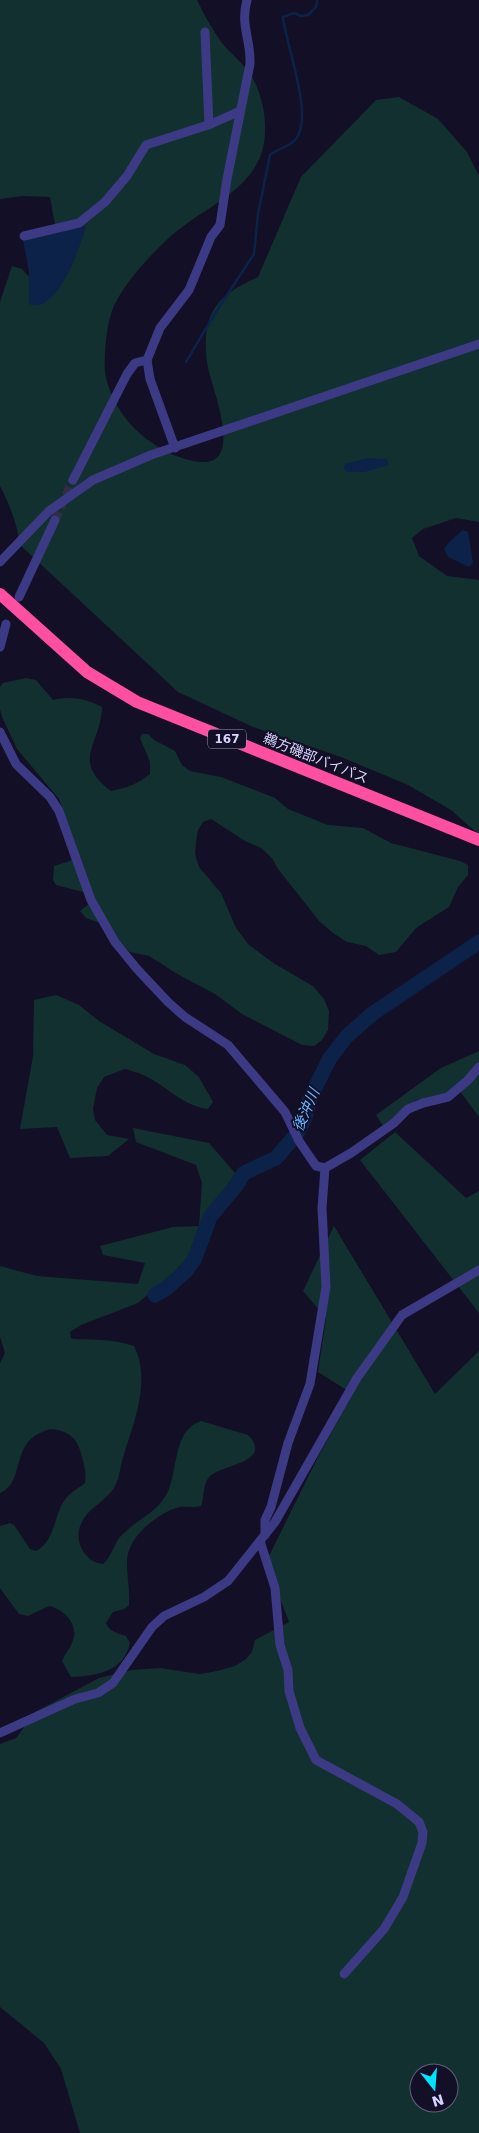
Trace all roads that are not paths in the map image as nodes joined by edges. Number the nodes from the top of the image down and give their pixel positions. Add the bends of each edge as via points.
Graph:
1 (247, 0) edge
2 (205, 32) dead end
3 (240, 111) junction
4 (208, 125) junction
5 (24, 236) dead end
6 (479, 344) edge
7 (146, 360) junction
8 (175, 448) junction
9 (73, 480) tunnel mouth
10 (55, 520) tunnel mouth
11 (0, 562) edge
12 (0, 594) edge
13 (19, 597) dead end
14 (6, 624) dead end
15 (0, 647) edge
16 (0, 732) edge
17 (479, 840) edge
18 (479, 1067) edge
19 (324, 1168) junction
20 (479, 1270) edge
21 (263, 1538) junction
22 (0, 1733) edge
23 (344, 1974) dead end

1 - 3 street via 244,24 250,64
2 - 4 street
3 - 4 street
3 - 7 street via 220,225 211,237 189,290 160,328
4 - 5 street via 146,145 127,176 105,202 80,223
6 - 8 street
7 - 8 street
7 - 9 street via 135,363 127,374
8 - 11 street via 119,468 74,492 49,512
10 - 13 street
12 - 17 highway, 鵜方磯部バイパス / 167 via 87,672 137,702
14 - 15 street
16 - 19 street via 16,764 50,797 59,811 91,900 116,942 168,1002 228,1046 285,1112 310,1160
18 - 19 street via 448,1097 408,1109 394,1123
19 - 21 street via 322,1208 326,1287 310,1384 264,1520
20 - 21 street via 402,1315 356,1378 307,1468
21 - 22 street via 228,1581 204,1597 164,1616 152,1627 113,1683 98,1693 75,1699
21 - 23 street via 275,1588 280,1645 288,1670 289,1691 300,1728 316,1760 397,1804 419,1822 423,1832 403,1897 384,1929

